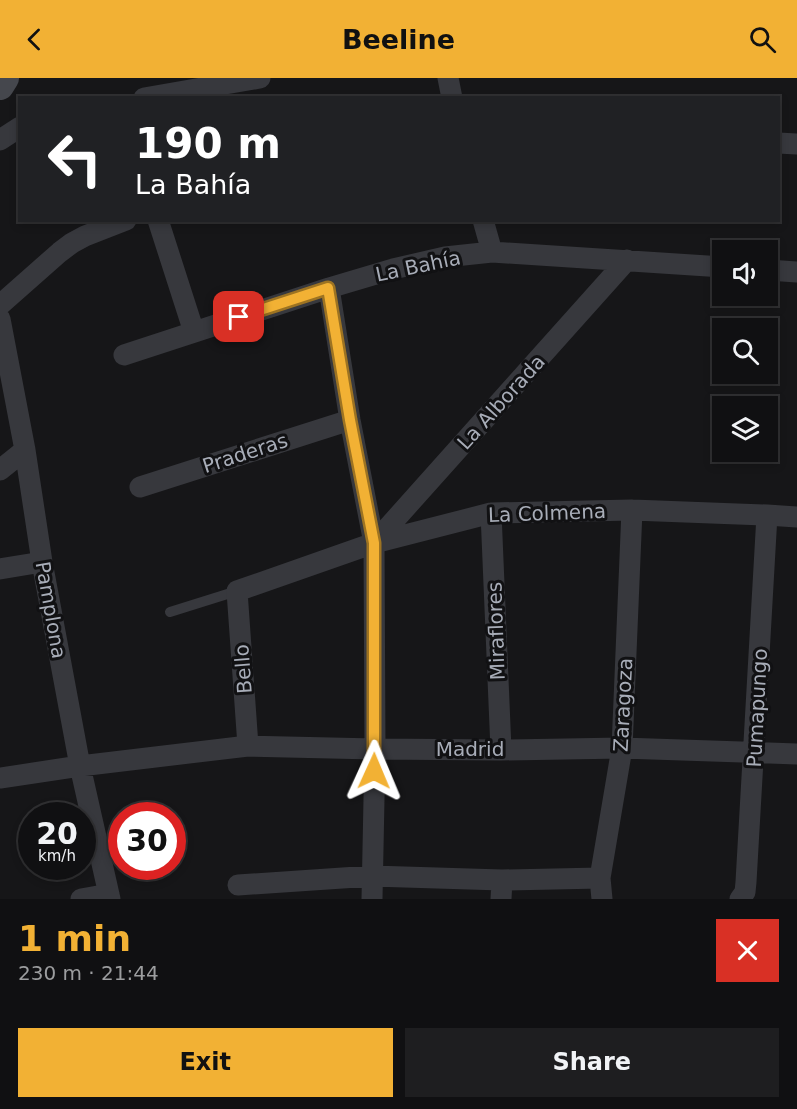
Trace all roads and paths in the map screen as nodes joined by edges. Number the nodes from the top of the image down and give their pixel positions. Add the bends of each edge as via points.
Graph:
1 (5, 78) edge
2 (260, 78) edge
3 (448, 78) edge
4 (185, 84) edge
5 (0, 86) edge
6 (150, 96) edge
7 (452, 96) edge
8 (18, 128) edge
9 (0, 140) edge
10 (780, 143) edge
11 (797, 144) edge
12 (121, 222) edge
13 (159, 222) edge
14 (484, 222) edge
15 (492, 252) junction
16 (627, 261) junction
17 (712, 266) edge
18 (778, 271) edge
19 (797, 272) edge
20 (328, 288) junction
21 (0, 305) edge
22 (0, 319) edge
23 (194, 332) junction
24 (124, 355) dead end
25 (350, 420) junction
26 (25, 450) junction
27 (0, 470) edge
28 (140, 487) dead end
29 (632, 510) junction
30 (491, 513) junction
31 (767, 514) junction
32 (797, 517) edge
33 (374, 543) junction
34 (42, 562) junction
35 (0, 569) edge
36 (237, 591) junction
37 (170, 612) dead end
38 (248, 746) junction
39 (622, 748) junction
40 (375, 749) junction
41 (501, 750) junction
42 (754, 753) junction
43 (797, 754) edge
44 (80, 766) junction
45 (0, 778) edge
46 (372, 876) junction
47 (238, 885) dead end
48 (601, 888) edge
49 (501, 890) edge
50 (110, 897) edge
51 (81, 899) edge
52 (372, 899) edge
53 (740, 899) edge

1 - 5 street
2 - 4 street
3 - 7 street
4 - 6 street
8 - 9 street
10 - 11 street
12 - 21 street via 72,243
13 - 23 street
14 - 15 street
15 - 16 street, La Bahía
15 - 20 street, La Bahía via 393,269
16 - 17 street, La Bahía
16 - 33 street, La Alborada
18 - 19 street
20 - 23 street, La Bahía
20 - 25 street
22 - 26 street, Pamplona
23 - 24 street, La Bahía
25 - 28 street, Praderas
25 - 33 street
26 - 27 street
26 - 34 street, Pamplona
29 - 30 street, La Colmena
29 - 31 street, La Colmena
29 - 39 street, Zaragoza
30 - 33 street, La Colmena
30 - 41 street, Miraflores
31 - 32 street, La Colmena
31 - 42 street, Pumapungo
33 - 36 street, La Colmena
33 - 40 street
34 - 35 street
34 - 44 street, Pamplona
36 - 37 lane
36 - 38 street, Bello
38 - 40 street, Madrid
38 - 44 street, Madrid
39 - 41 street, Madrid
39 - 42 street, Madrid
39 - 48 street, Zaragoza
40 - 41 street, Madrid
40 - 46 street
42 - 43 street, Madrid
42 - 53 street, Pumapungo via 746,882
44 - 45 street, Madrid
44 - 50 street, Pamplona
46 - 47 street
46 - 49 street
46 - 52 street
48 - 49 street
50 - 51 street

